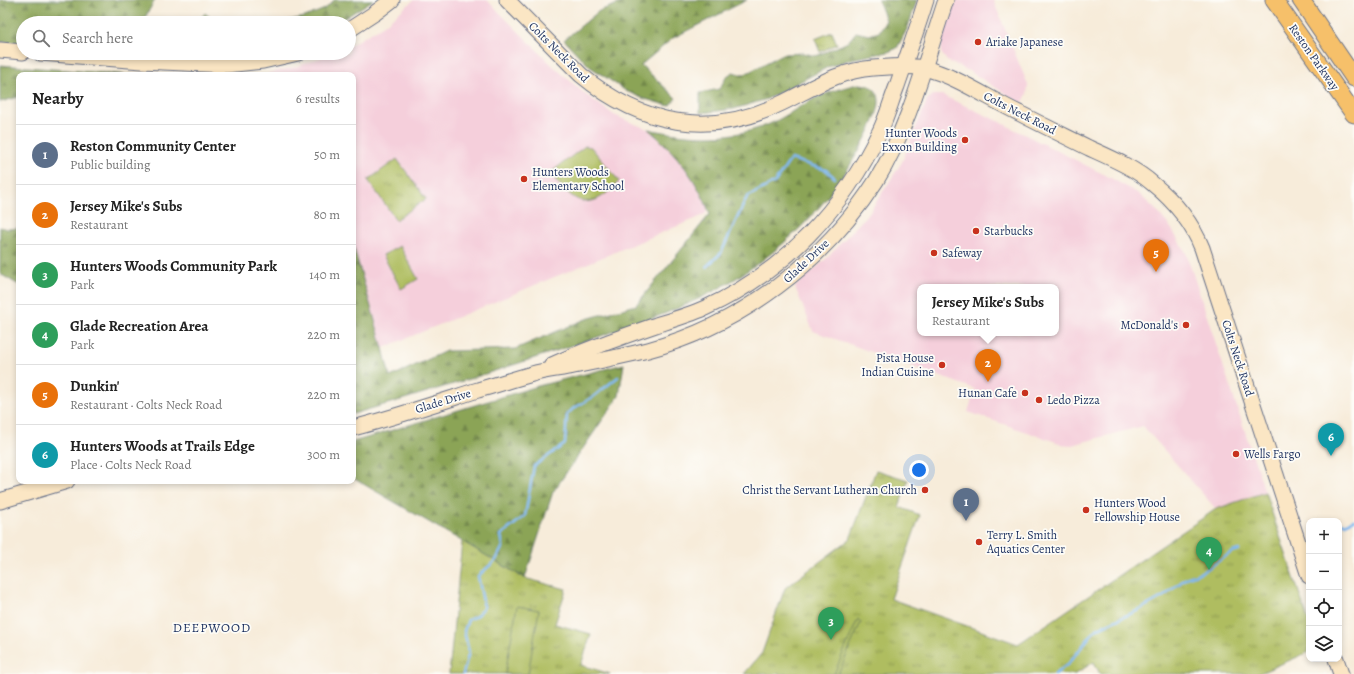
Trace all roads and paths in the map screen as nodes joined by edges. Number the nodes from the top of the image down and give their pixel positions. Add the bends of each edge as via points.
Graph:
1 (392, 0) edge
2 (507, 0) edge
3 (926, 0) edge
4 (946, 0) edge
5 (1274, 0) edge
6 (1301, 0) edge
7 (356, 26) edge
8 (0, 50) edge
9 (16, 51) edge
10 (129, 60) edge
11 (267, 60) edge
12 (904, 66) junction
13 (923, 68) junction
14 (1354, 78) edge
15 (1354, 114) edge
16 (533, 374) junction
17 (356, 427) edge
18 (56, 484) edge
19 (0, 501) edge
20 (1306, 567) edge
21 (1337, 662) edge
22 (1341, 674) edge

1 - 7 street
2 - 12 street, Colts Neck Road via 581,75 610,97 647,115 685,123 724,122 748,117 831,78 870,68
3 - 12 street, Glade Drive
4 - 13 street, Glade Drive
5 - 15 main road, Reston Parkway
6 - 14 main road, Reston Parkway
8 - 9 street
10 - 11 street via 226,65
12 - 13 street, Colts Neck Road
12 - 16 street, Glade Drive via 880,130 856,174 817,226 781,261 739,290 704,308 573,355
13 - 16 street, Glade Drive via 909,112 875,181 859,206 829,241 794,274 743,309 708,328 682,338 622,356
13 - 20 street, Colts Neck Road via 976,90 1129,168 1152,183 1177,208 1198,239 1206,258
16 - 17 street, Glade Drive
18 - 19 street
21 - 22 street

